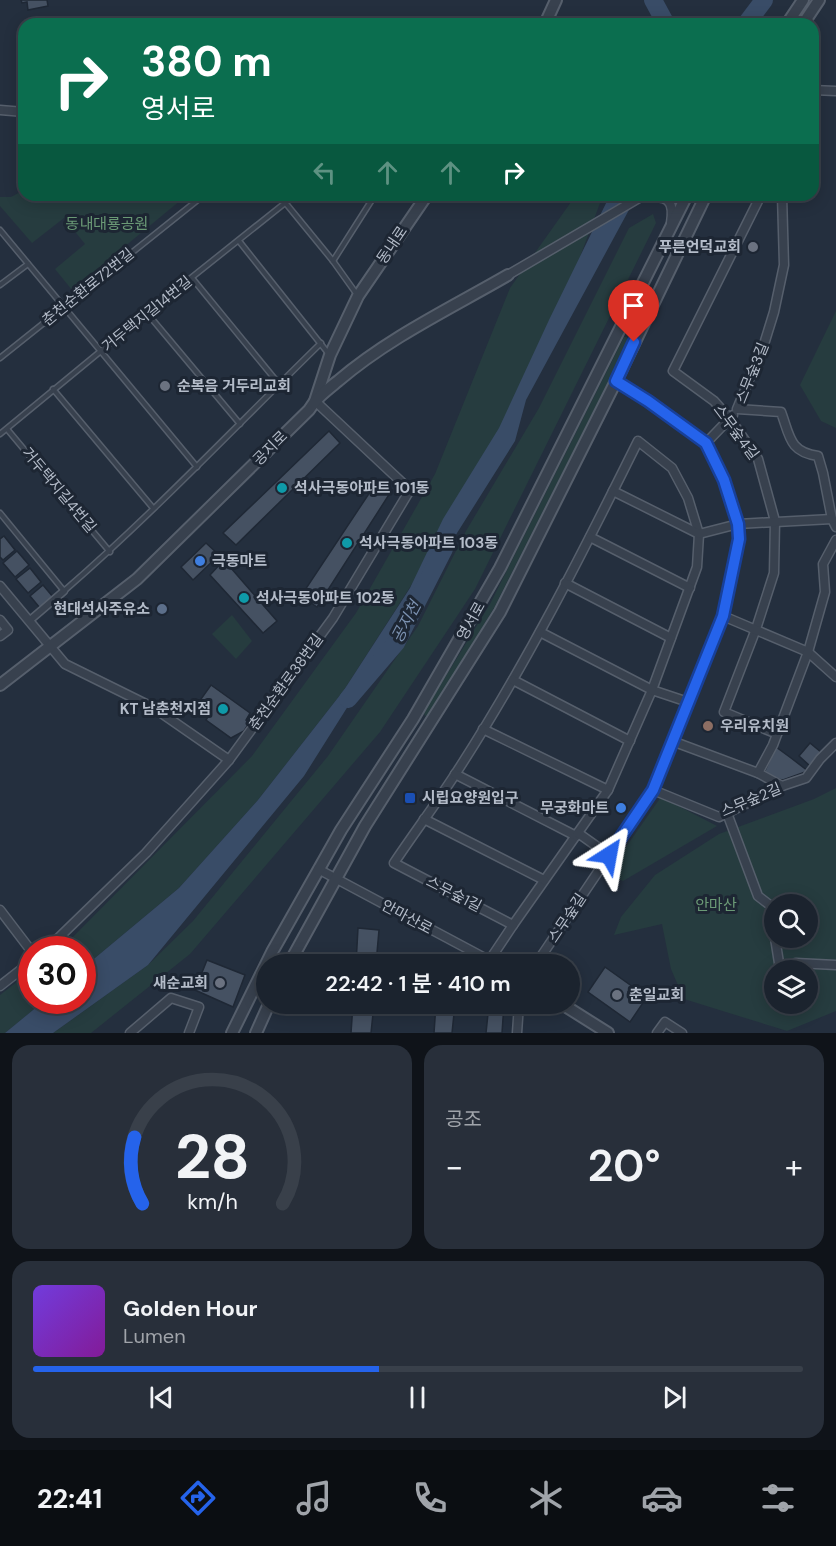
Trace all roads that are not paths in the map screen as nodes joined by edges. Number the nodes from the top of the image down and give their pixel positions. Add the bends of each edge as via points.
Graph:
1 (556, 0) edge
2 (803, 0) edge
3 (819, 0) edge
4 (547, 18) edge
5 (791, 18) edge
6 (807, 18) edge
7 (819, 91) edge
8 (836, 91) edge
9 (0, 110) edge
10 (18, 112) edge
11 (196, 201) edge
12 (288, 201) edge
13 (423, 201) edge
14 (634, 201) edge
15 (669, 201) edge
16 (684, 201) edge
17 (702, 201) edge
18 (758, 201) edge
19 (782, 201) edge
20 (370, 202) edge
21 (285, 203) junction
22 (671, 225) junction
23 (0, 230) edge
24 (239, 241) junction
25 (333, 261) junction
26 (28, 264) junction
27 (508, 275) joint
28 (192, 278) junction
29 (0, 285) edge
30 (358, 296) junction
31 (64, 306) junction
32 (147, 313) junction
33 (321, 344) junction
34 (101, 351) junction
35 (330, 355) junction
36 (0, 358) edge
37 (616, 381) junction
38 (279, 384) junction
39 (53, 389) junction
40 (315, 401) junction
41 (737, 409) junction
42 (730, 419) junction
43 (240, 424) junction
44 (7, 429) junction
45 (0, 434) edge
46 (706, 443) junction
47 (198, 467) junction
48 (614, 491) junction
49 (153, 508) junction
50 (0, 513) edge
51 (775, 521) junction
52 (834, 523) edge
53 (738, 524) junction
54 (699, 534) junction
55 (590, 537) junction
56 (836, 540) edge
57 (110, 552) junction
58 (565, 583) junction
59 (0, 586) edge
60 (690, 588) junction
61 (64, 591) junction
62 (723, 616) junction
63 (0, 620) edge
64 (30, 621) junction
65 (756, 629) junction
66 (540, 632) junction
67 (0, 636) edge
68 (671, 638) junction
69 (49, 647) junction
70 (808, 652) junction
71 (836, 677) edge
72 (513, 680) junction
73 (0, 685) edge
74 (652, 690) junction
75 (688, 702) junction
76 (483, 729) junction
77 (777, 734) junction
78 (630, 741) junction
79 (672, 741) junction
80 (836, 743) edge
81 (229, 760) junction
82 (758, 773) junction
83 (455, 774) junction
84 (782, 786) junction
85 (608, 790) junction
86 (653, 790) junction
87 (353, 811) junction
88 (728, 813) junction
89 (424, 819) junction
90 (367, 823) junction
91 (577, 835) junction
92 (609, 855) junction
93 (318, 869) junction
94 (334, 878) junction
95 (544, 880) junction
96 (764, 901) edge
97 (0, 910) edge
98 (290, 920) junction
99 (513, 925) junction
100 (306, 932) junction
101 (20, 936) edge
102 (60, 936) edge
103 (777, 948) edge
104 (294, 954) edge
105 (476, 954) edge
106 (498, 954) edge
107 (543, 954) edge
108 (836, 965) edge
109 (18, 972) edge
110 (0, 986) edge
111 (265, 1014) edge
112 (518, 1014) edge
113 (578, 1014) edge
114 (129, 1033) edge
115 (189, 1033) edge
116 (232, 1033) edge
117 (256, 1033) edge
118 (517, 1033) edge
119 (609, 1033) edge
120 (657, 1033) edge
121 (682, 1033) edge

1 - 4 street
2 - 5 street
3 - 6 street
7 - 8 street
9 - 10 street
11 - 31 lane, 춘천순환로72번길
12 - 21 lane, 거두택지길14번길
13 - 30 street, 동내로
14 - 27 street
15 - 22 street
16 - 22 street, 영서로
17 - 37 street, 영서로
18 - 42 street, 스무숲4길 via 674,371
19 - 41 street, 스무숲3길 via 784,265 774,312
20 - 25 lane
21 - 24 lane, 거두택지길14번길
21 - 25 lane
22 - 87 street, 영서로 via 485,596 414,719
23 - 26 lane
24 - 28 lane, 거두택지길14번길
24 - 33 lane
25 - 30 lane
26 - 29 lane
26 - 31 lane
27 - 40 street, 공지로 via 365,360
28 - 32 lane, 거두택지길14번길
28 - 38 lane
30 - 35 street, 동내로
31 - 34 lane
31 - 36 lane, 춘천순환로72번길
32 - 34 lane, 거두택지길14번길
32 - 43 lane
33 - 35 lane
33 - 38 lane
34 - 39 lane, 거두택지길14번길
34 - 47 lane
35 - 40 street, 동내로
37 - 46 street, 스무숲길
37 - 90 street, 영서로 via 500,612
38 - 43 lane
39 - 44 lane, 거두택지길14번길
39 - 49 lane
40 - 69 street, 공지로 via 137,579
40 - 81 street, 춘천순환로38번길 via 410,490 333,618
41 - 42 street
41 - 52 street, 스무숲3길 via 780,412 795,448 818,456
42 - 46 street
42 - 51 street, 스무숲4길 via 758,459
43 - 47 lane
44 - 45 lane, 거두택지길14번길
44 - 57 lane, 거두택지길4번길
46 - 53 street, 스무숲길 via 724,480
47 - 49 lane
48 - 54 street
48 - 54 street, 스무숲1길 via 638,441 672,468 688,498
48 - 55 street, 스무숲1길
49 - 57 lane
50 - 61 lane
51 - 52 street
51 - 53 street
51 - 65 street, 스무숲4길 via 774,573
53 - 54 street
53 - 62 street, 스무숲길 via 739,539
54 - 60 street, 스무숲1길 via 697,567
55 - 58 street, 스무숲1길
55 - 60 street
56 - 70 street via 822,564 825,592
57 - 61 lane
58 - 66 street, 스무숲1길
58 - 68 street
59 - 64 street
60 - 68 street, 스무숲1길
61 - 64 street
62 - 65 street
62 - 75 street, 스무숲길
63 - 67 street via 8,630
64 - 69 street
65 - 70 street
65 - 77 street, 스무숲4길 via 724,712
66 - 72 street, 스무숲1길
66 - 74 street
68 - 74 street, 스무숲1길
69 - 73 street, 공지로
69 - 81 street via 65,664 154,708
70 - 71 street
70 - 77 street
72 - 76 street, 스무숲1길
72 - 78 street
74 - 75 street
74 - 78 street, 스무숲1길
75 - 79 street, 스무숲길
76 - 83 street, 스무숲1길
76 - 85 street
77 - 82 street
78 - 85 street, 스무숲1길
79 - 82 street
79 - 86 street, 스무숲길
80 - 84 street, 스무숲2길 via 807,778
81 - 102 street, 춘천순환로38번길 via 146,853
82 - 84 street
83 - 89 street, 스무숲1길
83 - 91 street
84 - 88 street, 스무숲2길
85 - 91 street, 스무숲1길
86 - 88 street, 스무숲2길 via 719,817
86 - 92 street, 스무숲길
87 - 90 street via 355,822
87 - 93 street, 영서로
88 - 96 street via 758,896
89 - 95 street
89 - 99 street, 스무숲1길 via 394,863
90 - 94 street, 영서로
91 - 92 street
91 - 95 street, 스무숲1길
92 - 107 street, 스무숲길
93 - 94 street, 안마산로
93 - 98 street, 영서로
94 - 100 street, 영서로
94 - 105 street, 안마산로
95 - 99 street, 스무숲1길
97 - 101 street
98 - 100 street via 301,919
98 - 116 street, 영서로
99 - 106 street
100 - 104 street, 영서로
103 - 108 street via 780,969 796,963
109 - 110 street
111 - 117 street
112 - 118 street
113 - 119 street
114 - 115 street via 171,998 200,1007
120 - 121 street via 665,1022

